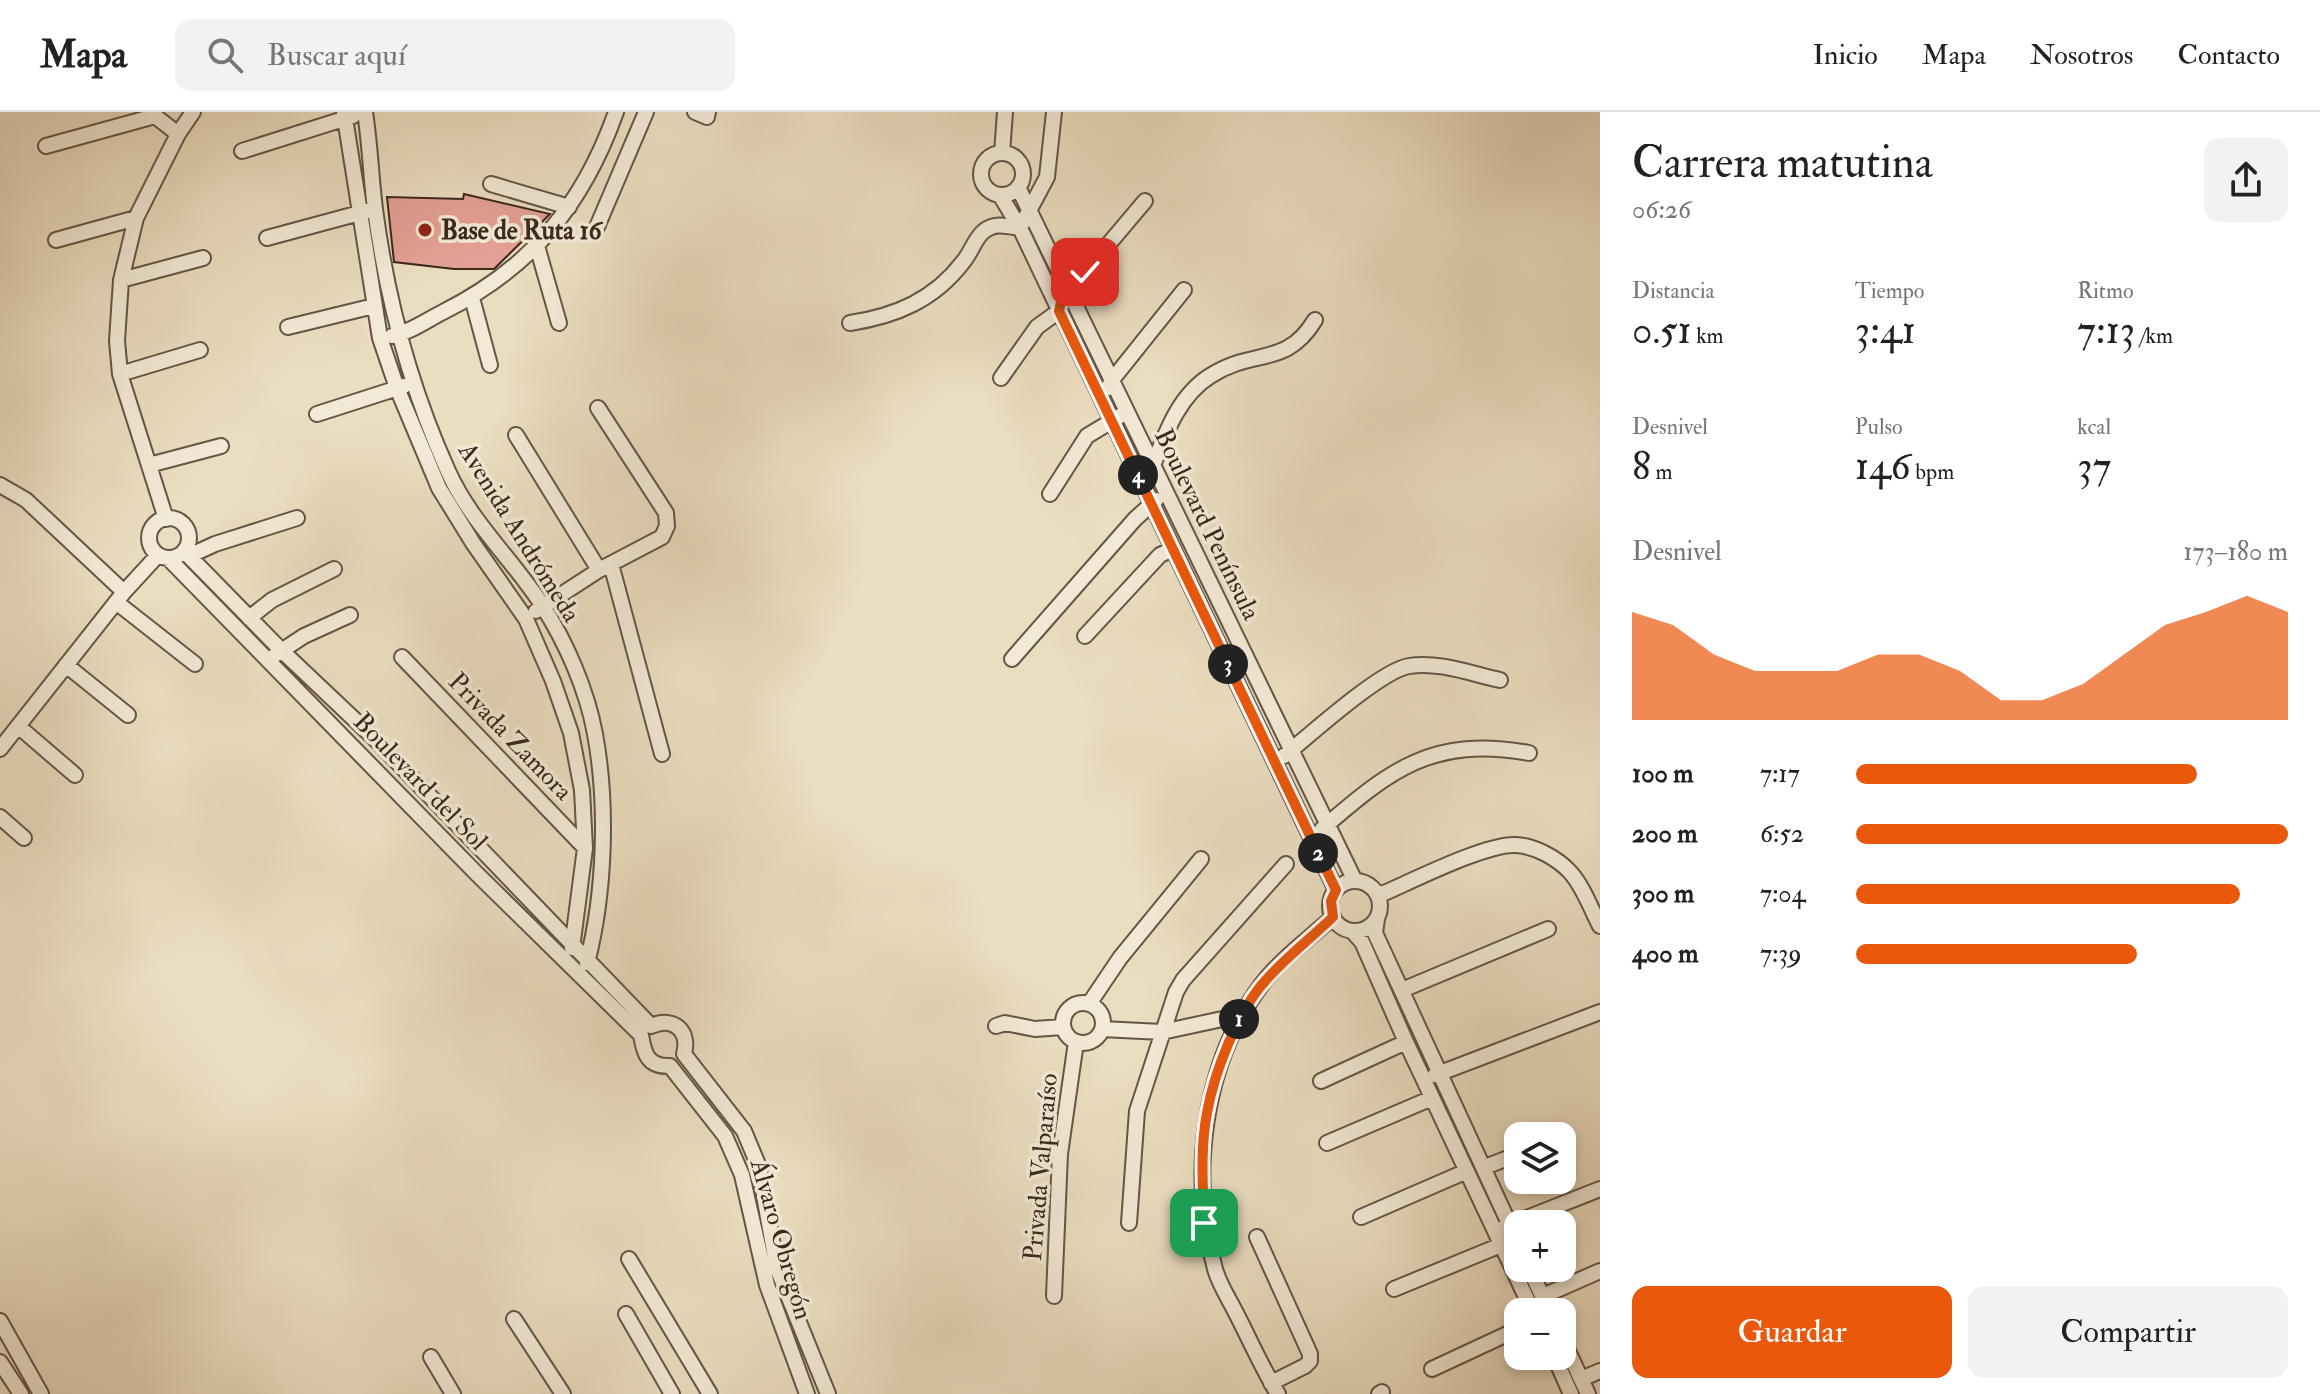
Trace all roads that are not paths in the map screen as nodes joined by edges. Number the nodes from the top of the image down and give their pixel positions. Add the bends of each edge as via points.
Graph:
1 (193, 112) edge
2 (365, 112) edge
3 (616, 112) edge
4 (646, 112) edge
5 (695, 112) edge
6 (708, 112) edge
7 (1005, 112) edge
8 (1054, 112) edge
9 (345, 115) edge
10 (178, 134) junction
11 (46, 146) dead end
12 (242, 151) dead end
13 (1002, 153) junction
14 (491, 184) dead end
15 (1018, 187) junction
16 (1000, 195) junction
17 (1145, 201) dead end
18 (569, 207) junction
19 (368, 211) junction
20 (1030, 211) junction
21 (136, 218) junction
22 (597, 227) dead end
23 (1020, 228) junction
24 (267, 238) dead end
25 (56, 240) dead end
26 (537, 246) junction
27 (203, 258) dead end
28 (121, 280) junction
29 (1065, 284) junction
30 (1184, 290) dead end
31 (472, 298) junction
32 (374, 306) junction
33 (1059, 311) junction
34 (1315, 320) dead end
35 (559, 323) dead end
36 (850, 323) dead end
37 (288, 327) dead end
38 (398, 335) junction
39 (380, 338) junction
40 (200, 350) dead end
41 (490, 365) dead end
42 (120, 374) junction
43 (1001, 378) dead end
44 (1112, 380) junction
45 (412, 384) junction
46 (397, 388) junction
47 (1103, 401) junction
48 (598, 408) dead end
49 (1127, 412) junction
50 (317, 414) dead end
51 (1112, 421) junction
52 (516, 435) dead end
53 (221, 446) dead end
54 (149, 465) junction
55 (1153, 465) junction
56 (0, 485) edge
57 (1144, 487) junction
58 (1166, 492) junction
59 (1050, 494) dead end
60 (1152, 504) junction
61 (297, 518) dead end
62 (166, 519) junction
63 (1173, 549) junction
64 (186, 554) junction
65 (163, 556) junction
66 (605, 567) junction
67 (334, 569) dead end
68 (120, 597) junction
69 (542, 606) junction
70 (350, 615) dead end
71 (249, 618) junction
72 (526, 619) junction
73 (1085, 636) dead end
74 (281, 650) junction
75 (402, 657) dead end
76 (1012, 659) dead end
77 (269, 661) junction
78 (195, 664) dead end
79 (66, 665) junction
80 (1500, 680) dead end
81 (128, 715) dead end
82 (18, 726) junction
83 (0, 749) edge
84 (1291, 750) junction
85 (1529, 753) dead end
86 (662, 754) dead end
87 (1275, 762) junction
88 (75, 775) dead end
89 (0, 817) edge
90 (1328, 825) junction
91 (24, 838) dead end
92 (1312, 839) junction
93 (585, 848) junction
94 (1201, 859) dead end
95 (1286, 864) dead end
96 (1355, 881) junction
97 (1336, 890) junction
98 (1376, 892) junction
99 (1333, 917) junction
100 (1377, 919) junction
101 (1600, 926) edge
102 (1548, 929) dead end
103 (1352, 931) junction
104 (574, 944) junction
105 (589, 960) junction
106 (566, 962) junction
107 (582, 979) junction
108 (1402, 990) junction
109 (1089, 1004) junction
110 (1600, 1012) edge
111 (1241, 1015) junction
112 (996, 1026) dead end
113 (1063, 1027) junction
114 (1102, 1029) junction
115 (646, 1031) junction
116 (1162, 1032) junction
117 (1076, 1042) junction
118 (1406, 1042) junction
119 (1440, 1072) junction
120 (1424, 1080) junction
121 (1321, 1081) dead end
122 (1432, 1098) junction
123 (1327, 1143) dead end
124 (1504, 1160) edge
125 (1485, 1167) junction
126 (1467, 1171) junction
127 (1600, 1189) edge
128 (1547, 1210) edge
129 (1504, 1213) edge
130 (1361, 1217) dead end
131 (1129, 1223) dead end
132 (1504, 1227) edge
133 (1494, 1230) junction
134 (1257, 1237) dead end
135 (1501, 1245) junction
136 (629, 1259) dead end
137 (1600, 1271) edge
138 (1536, 1282) edge
139 (1394, 1289) dead end
140 (1054, 1296) dead end
141 (1543, 1296) joint
142 (1526, 1298) edge
143 (626, 1314) dead end
144 (514, 1319) dead end
145 (0, 1321) edge
146 (1504, 1336) edge
147 (431, 1357) dead end
148 (0, 1362) edge
149 (1576, 1368) edge
150 (1432, 1369) dead end
151 (1560, 1370) edge
152 (1600, 1371) edge
153 (819, 1378) junction
154 (1581, 1379) junction
155 (1275, 1388) edge
156 (804, 1392) edge
157 (21, 1394) edge
158 (41, 1394) edge
159 (453, 1394) edge
160 (563, 1394) edge
161 (672, 1394) edge
162 (710, 1394) edge
163 (828, 1394) edge
164 (1571, 1394) edge
165 (1588, 1394) edge

1 - 10 street
2 - 9 street
2 - 19 street, Avenida Andrómeda
3 - 18 street via 603,149
4 - 22 street
5 - 6 street via 707,117
7 - 13 street
8 - 20 street via 1047,177
9 - 12 street
9 - 19 street, Avenida Andrómeda
10 - 11 street via 155,116
10 - 21 street
13 - 15 street via 1015,157 1023,168
13 - 16 street via 989,157 982,169 987,189
14 - 18 street
15 - 16 street
15 - 20 street, Boulevard Península
16 - 23 street, Boulevard Península
17 - 29 street via 1085,272
18 - 26 street
19 - 24 street
19 - 32 street, Avenida Andrómeda
19 - 38 street, Avenida Andrómeda
20 - 23 street
20 - 29 street, Boulevard Península
21 - 25 street
21 - 28 street
23 - 33 street, Boulevard Península
23 - 36 street via 995,224 982,232 961,266 933,294 892,315
26 - 31 street
26 - 35 street
27 - 28 street
28 - 42 street
29 - 33 street
29 - 44 street, Boulevard Península
30 - 44 street
31 - 38 street
31 - 41 street
32 - 37 street
32 - 39 street, Avenida Andrómeda
33 - 43 street via 1037,327
33 - 47 street, Boulevard Península
34 - 55 street via 1295,346 1235,362 1192,390 1176,411
38 - 39 street
38 - 45 street, Avenida Andrómeda
39 - 46 street, Avenida Andrómeda
40 - 42 street
42 - 54 street
44 - 47 street
44 - 49 street, Boulevard Península
45 - 46 street
45 - 69 street, Avenida Andrómeda via 449,475
46 - 50 street
46 - 72 street, Avenida Andrómeda via 439,488
47 - 51 street, Boulevard Península
48 - 66 street via 666,513 667,526 662,537
49 - 51 street
49 - 55 street, Boulevard Península
51 - 57 street, Boulevard Península
51 - 59 street via 1087,436
52 - 66 street
53 - 54 street
54 - 62 street
55 - 57 street
55 - 58 street, Boulevard Península
56 - 68 street via 26,500
57 - 60 street, Boulevard Península
58 - 60 street
58 - 84 street, Boulevard Península
60 - 63 street, Boulevard Península
60 - 76 street
61 - 64 street
62 - 64 street via 186,528
62 - 65 street via 151,530 150,544
63 - 73 street via 1160,555
63 - 87 street, Boulevard Península
64 - 65 street
64 - 71 street, Boulevard del Sol
65 - 68 street
65 - 77 street, Boulevard del Sol
66 - 69 street
66 - 86 street
67 - 71 street via 272,600
68 - 78 street
68 - 79 street
69 - 72 street
69 - 105 street, Avenida Andrómeda via 575,670 595,733 603,861
70 - 74 street
71 - 74 street, Boulevard del Sol
72 - 93 street, Avenida Andrómeda via 571,733 582,790
74 - 77 street
74 - 104 street, Boulevard del Sol
75 - 93 street, Privada Zamora
77 - 106 street, Boulevard del Sol
79 - 81 street
79 - 82 street
80 - 84 street via 1438,666 1408,666 1385,675
82 - 83 street
82 - 88 street
84 - 87 street
84 - 90 street, Boulevard Península
85 - 90 street via 1471,747 1416,760
87 - 92 street, Boulevard Península
89 - 91 street
90 - 92 street
90 - 96 street, Boulevard Península
92 - 97 street, Boulevard Península
93 - 104 street, Avenida Andrómeda
94 - 109 street
95 - 116 street via 1183,980
96 - 97 street
96 - 98 street
97 - 99 street
98 - 100 street
98 - 101 street via 1514,844 1553,858 1571,873
99 - 103 street
99 - 111 street via 1264,981
100 - 103 street
100 - 108 street via 1375,933
102 - 108 street
103 - 118 street via 1362,942
104 - 105 street, Boulevard del Sol
104 - 106 street, Avenida Andrómeda
105 - 107 street, Avenida Andrómeda
105 - 115 street, Boulevard del Sol
106 - 107 street, Boulevard del Sol
107 - 115 street, Boulevard del Sol
108 - 119 street
109 - 113 street via 1069,1009
109 - 114 street via 1099,1011
110 - 119 street
111 - 116 street
111 - 155 street via 1207,1112 1204,1223 1216,1273
112 - 113 street
113 - 117 street
114 - 116 street
114 - 117 street via 1095,1040
115 - 153 street, Álvaro Obregón via 665,1022 678,1026 686,1038 684,1054 744,1131 759,1167 777,1268
115 - 156 street, Álvaro Obregón via 648,1060 670,1066 725,1136 742,1175 767,1285
116 - 131 street via 1137,1111
117 - 140 street, Privada Valparaíso via 1060,1154
118 - 120 street
118 - 121 street
119 - 120 street
119 - 125 street
120 - 122 street
122 - 123 street
122 - 126 street
124 - 125 street
125 - 129 street
126 - 130 street
126 - 133 street
127 - 128 street
132 - 133 street
133 - 135 street
134 - 155 street via 1310,1354 1305,1366
135 - 139 street
135 - 142 street
136 - 162 street
137 - 141 street
138 - 141 street
143 - 161 street
144 - 160 street
145 - 158 street
146 - 150 street
147 - 159 street
148 - 157 street
149 - 154 street
151 - 164 street
152 - 154 street
153 - 156 street
153 - 163 street, Álvaro Obregón
154 - 165 street

